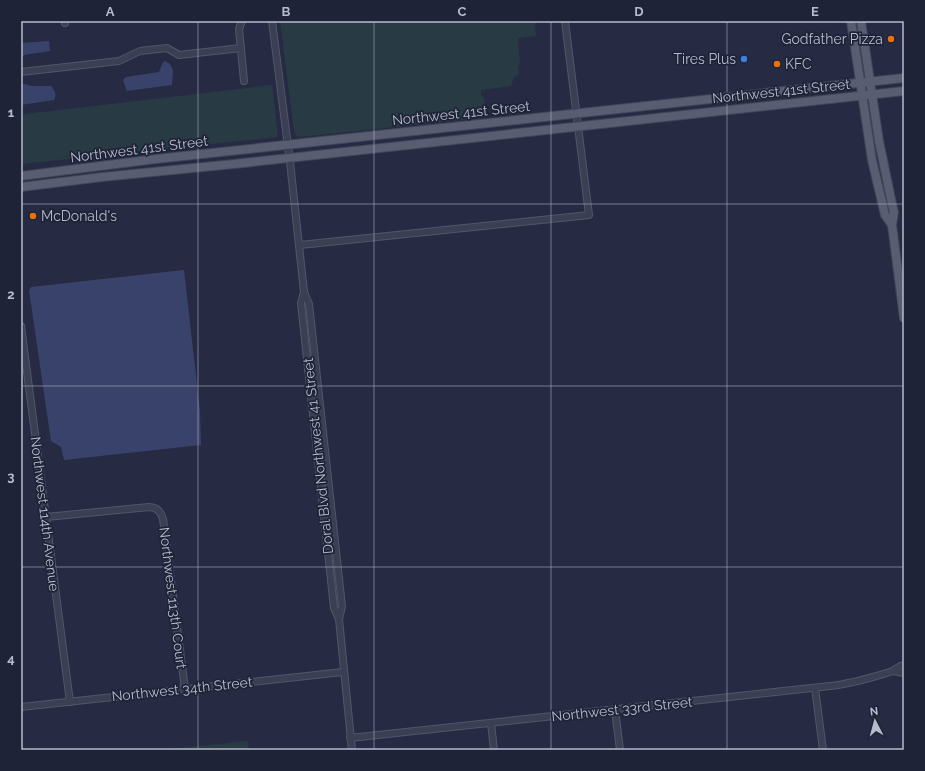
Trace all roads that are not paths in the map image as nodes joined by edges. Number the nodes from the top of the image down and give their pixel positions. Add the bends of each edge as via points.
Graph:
1 (242, 21) edge
2 (272, 21) edge
3 (565, 21) edge
4 (851, 21) edge
5 (861, 21) edge
6 (241, 48) junction
7 (21, 72) edge
8 (904, 78) edge
9 (244, 81) dead end
10 (869, 81) junction
11 (859, 83) junction
12 (904, 91) edge
13 (872, 94) junction
14 (862, 96) junction
15 (577, 113) junction
16 (578, 126) junction
17 (288, 145) junction
18 (290, 156) junction
19 (99, 166) junction
20 (21, 176) edge
21 (87, 178) junction
22 (21, 188) edge
23 (892, 225) junction
24 (300, 245) junction
25 (904, 318) edge
26 (21, 326) edge
27 (46, 518) junction
28 (904, 665) edge
29 (893, 671) junction
30 (343, 672) junction
31 (904, 672) edge
32 (814, 688) junction
33 (185, 689) junction
34 (70, 702) junction
35 (21, 707) edge
36 (615, 710) junction
37 (491, 723) junction
38 (350, 738) junction
39 (352, 750) edge
40 (494, 750) edge
41 (620, 750) edge
42 (823, 750) edge

1 - 6 street via 239,29
2 - 17 street, Doral Blvd Northwest 41 Street
3 - 15 street
4 - 11 main road
5 - 10 main road
6 - 7 street via 179,55 167,48 140,51 119,61
6 - 9 street
8 - 10 main road, Northwest 41st Street
10 - 11 main road, Northwest 41st Street
10 - 13 main road
11 - 14 main road
11 - 15 main road, Northwest 41st Street
12 - 13 main road, Northwest 41st Street
13 - 14 main road, Northwest 41st Street
13 - 23 main road via 894,212
14 - 16 main road, Northwest 41st Street
14 - 23 main road via 875,174 885,215
15 - 16 street
15 - 17 main road, Northwest 41st Street
16 - 18 main road, Northwest 41st Street
16 - 24 street via 589,215
17 - 18 street, Doral Blvd Northwest 41 Street
17 - 19 main road, Northwest 41st Street
18 - 21 main road, Northwest 41st Street via 212,167
18 - 24 street, Doral Blvd Northwest 41 Street
19 - 20 main road, Northwest 41st Street
19 - 21 main road
21 - 22 main road, Northwest 41st Street
23 - 25 main road
24 - 30 street, Doral Blvd Northwest 41 Street via 304,292 301,303 334,608 339,619
26 - 27 street, Northwest 114th Avenue
27 - 33 street, Northwest 113th Court via 149,507 161,513
27 - 34 street, Northwest 114th Avenue
28 - 29 street, Northwest 33rd Street
29 - 31 street, Northwest 33rd Street
29 - 32 street, Northwest 33rd Street via 852,683
30 - 33 street, Northwest 34th Street
30 - 38 street, Doral Blvd Northwest 41 Street
32 - 36 street, Northwest 33rd Street
32 - 42 street
33 - 34 street, Northwest 34th Street
34 - 35 street, Northwest 34th Street
36 - 37 street, Northwest 33rd Street
36 - 41 street
37 - 38 street, Northwest 33rd Street
37 - 40 street
38 - 39 street, Doral Blvd Northwest 41 Street

